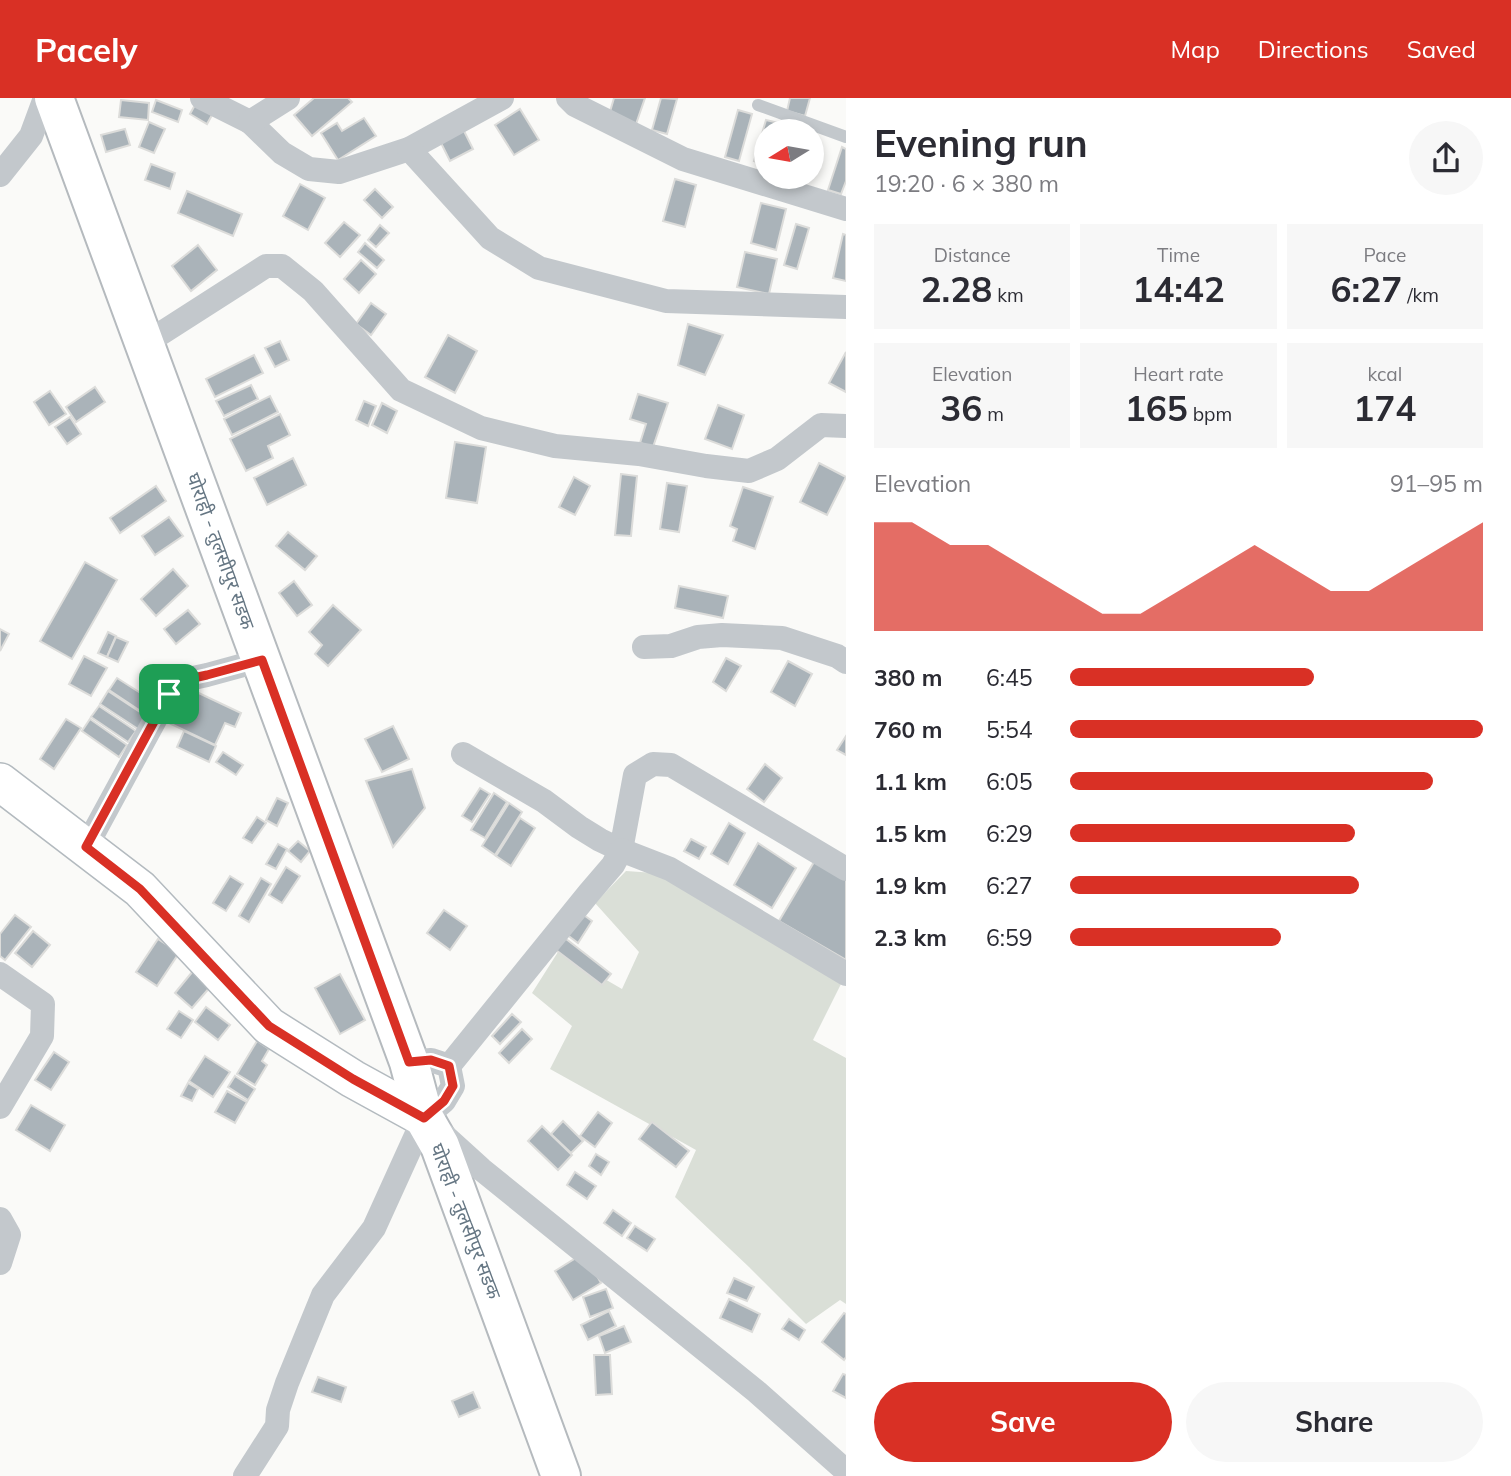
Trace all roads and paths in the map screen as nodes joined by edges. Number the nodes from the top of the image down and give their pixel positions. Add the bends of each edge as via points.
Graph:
1 (45, 98) edge
2 (54, 98) edge
3 (202, 98) edge
4 (288, 98) edge
5 (502, 98) edge
6 (568, 98) edge
7 (758, 106) dead end
8 (250, 122) junction
9 (846, 137) edge
10 (409, 149) junction
11 (0, 175) edge
12 (846, 209) edge
13 (846, 307) edge
14 (146, 343) junction
15 (846, 426) edge
16 (644, 647) dead end
17 (262, 660) junction
18 (846, 662) edge
19 (463, 754) dead end
20 (0, 782) edge
21 (86, 847) junction
22 (621, 850) junction
23 (846, 869) edge
24 (0, 974) edge
25 (846, 974) edge
26 (409, 1062) junction
27 (449, 1066) junction
28 (0, 1107) edge
29 (424, 1118) junction
30 (0, 1219) edge
31 (0, 1263) edge
32 (846, 1471) edge
33 (246, 1476) edge
34 (561, 1476) edge

1 - 11 street via 32,136
2 - 14 main road, घोराही - तुलसीपुर सडक
3 - 8 street
4 - 8 street
5 - 10 street
6 - 12 street via 683,159
7 - 9 lane
8 - 10 street via 282,153 309,169 339,172
10 - 13 street via 490,238 539,268 666,301
14 - 15 street via 266,266 282,266 313,291 401,390 481,428 555,446 749,471 777,458 821,425
14 - 17 main road, घोराही - तुलसीपुर सडक
16 - 18 street via 722,635 782,638
17 - 21 street via 184,680 169,694
17 - 26 main road, घोराही - तुलसीपुर सडक
19 - 22 street
20 - 21 street
21 - 29 street via 140,889 269,1026
22 - 23 street via 635,775 653,764 671,765
22 - 25 street via 670,869
22 - 27 street
24 - 28 street via 43,1004 42,1036
26 - 27 street via 431,1060
26 - 29 main road, घोराही - तुलसीपुर सडक
27 - 29 street via 453,1086
29 - 32 street
29 - 33 street via 374,1228 323,1295 287,1383 277,1426
29 - 34 main road, घोराही - तुलसीपुर सडक via 440,1146
30 - 31 street via 9,1235

